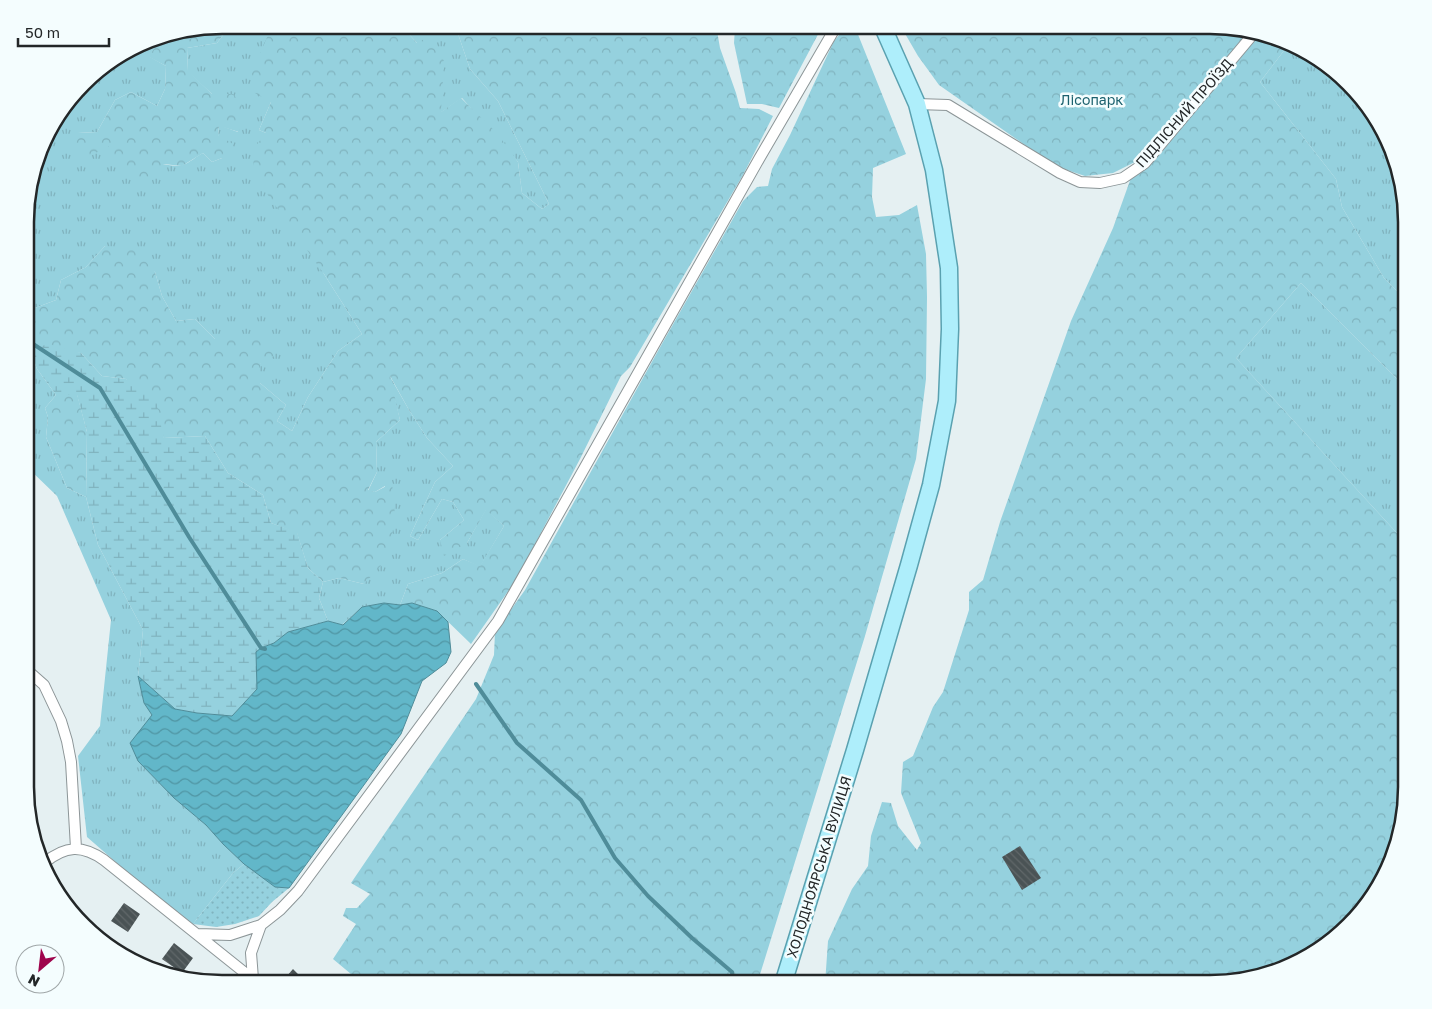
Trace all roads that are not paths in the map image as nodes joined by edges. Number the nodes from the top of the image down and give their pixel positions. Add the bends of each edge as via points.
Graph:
1 (832, 34) edge
2 (886, 34) edge
3 (1249, 38) edge
4 (917, 104) junction
5 (34, 676) edge
6 (76, 848) junction
7 (49, 860) edge
8 (261, 925) junction
9 (198, 934) junction
10 (249, 975) edge
11 (255, 975) edge
12 (786, 975) edge

1 - 8 street via 498,621 298,891
2 - 4 main road, ХОЛОДНОЯРСЬКА ВУЛИЦЯ
3 - 4 street, ПІДЛІСНИЙ ПРОЇЗД via 1145,162 1123,178 1108,182 1080,182 1060,173 948,105
4 - 12 main road, ХОЛОДНОЯРСЬКА ВУЛИЦЯ via 934,170 948,268 947,401 932,484
5 - 6 street via 44,684 67,741
6 - 7 street
6 - 9 street via 104,860
8 - 9 street via 230,936
8 - 11 street via 251,954
9 - 10 street

